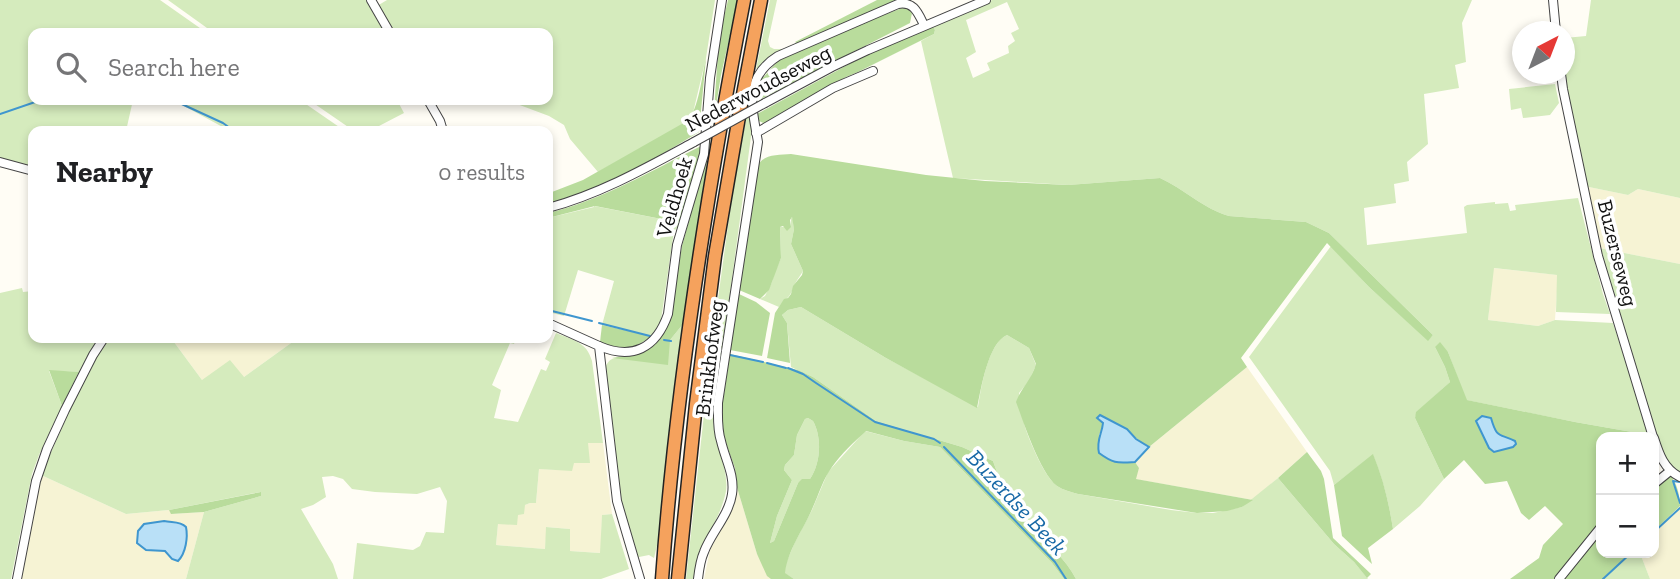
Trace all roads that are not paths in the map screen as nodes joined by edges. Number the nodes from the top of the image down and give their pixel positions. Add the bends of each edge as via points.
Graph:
1 (371, 0) edge
2 (722, 0) edge
3 (744, 0) edge
4 (761, 0) edge
5 (986, 0) edge
6 (1553, 0) edge
7 (1555, 21) edge
8 (924, 25) junction
9 (387, 28) edge
10 (873, 71) dead end
11 (1562, 84) edge
12 (431, 105) edge
13 (442, 126) edge
14 (756, 133) junction
15 (0, 163) edge
16 (28, 170) edge
17 (553, 207) edge
18 (553, 325) edge
19 (101, 343) edge
20 (598, 346) junction
21 (1652, 432) edge
22 (1659, 451) edge
23 (1670, 471) junction
24 (1680, 477) edge
25 (1659, 480) edge
26 (1596, 533) edge
27 (17, 579) edge
28 (640, 579) edge
29 (662, 579) edge
30 (678, 579) edge
31 (698, 579) edge
32 (1559, 579) edge

1 - 9 street
2 - 20 street, Veldhoek via 704,154 677,245 668,314 659,334 634,352
3 - 29 highway via 698,265
4 - 30 highway via 715,256
5 - 8 street, Nederwoudseweg
6 - 7 street
8 - 14 street, Brinkhofweg via 913,6 902,3 772,60 753,90
8 - 17 street, Nederwoudseweg, bridge via 832,67 613,185
10 - 14 street via 833,88
11 - 21 street, Buzerseweg via 1598,256
12 - 13 street
14 - 31 street, Brinkhofweg via 718,403 732,494 704,552
15 - 16 street
18 - 20 street, Veldhoek
19 - 27 street via 47,449 36,481
20 - 28 street via 617,501
22 - 23 street, Buzerseweg
23 - 24 street
23 - 25 street
26 - 32 street

